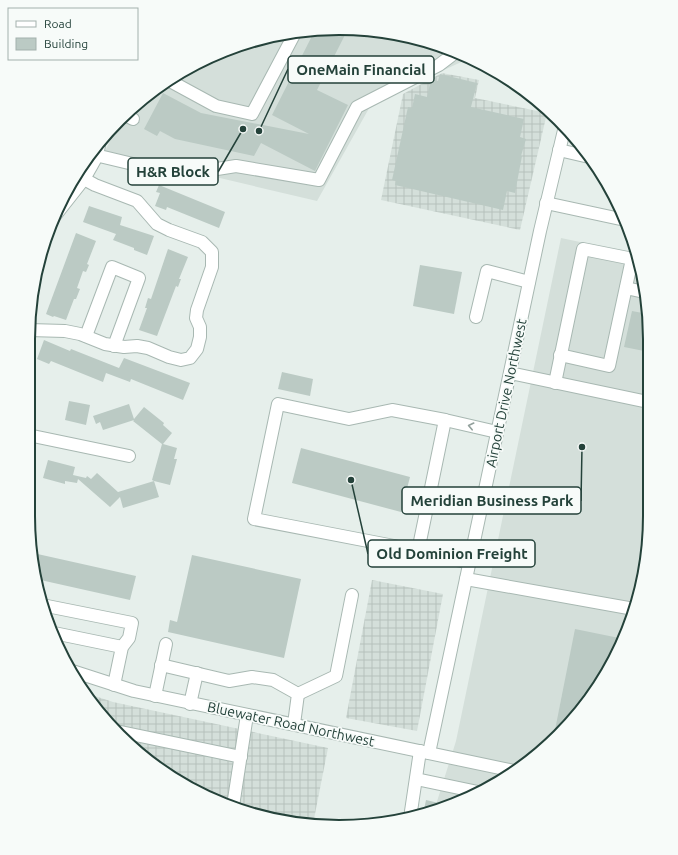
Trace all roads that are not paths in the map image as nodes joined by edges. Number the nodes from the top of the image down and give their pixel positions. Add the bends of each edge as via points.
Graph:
1 (292, 39) edge
2 (450, 56) edge
3 (174, 83) edge
4 (563, 134) edge
5 (559, 150) junction
6 (581, 155) edge
7 (97, 156) edge
8 (90, 165) edge
9 (84, 178) junction
10 (75, 188) edge
11 (546, 203) junction
12 (618, 218) edge
13 (633, 260) edge
14 (634, 264) edge
15 (529, 282) junction
16 (626, 288) junction
17 (639, 291) edge
18 (476, 317) dead end
19 (35, 330) edge
20 (86, 336) junction
21 (114, 346) junction
22 (560, 355) junction
23 (510, 374) junction
24 (555, 383) junction
25 (643, 401) edge
26 (445, 420) junction
27 (497, 432) junction
28 (35, 436) edge
29 (129, 456) dead end
30 (418, 551) junction
31 (470, 562) junction
32 (466, 579) junction
33 (352, 595) dead end
34 (49, 606) edge
35 (629, 608) edge
36 (59, 634) edge
37 (166, 644) dead end
38 (122, 647) junction
39 (162, 665) junction
40 (79, 673) edge
41 (197, 673) junction
42 (114, 685) junction
43 (298, 694) junction
44 (155, 696) junction
45 (190, 704) junction
46 (248, 715) junction
47 (294, 724) junction
48 (128, 734) edge
49 (425, 752) junction
50 (241, 757) junction
51 (507, 770) edge
52 (416, 779) junction
53 (470, 790) edge
54 (234, 801) edge
55 (411, 811) edge

1 - 3 street via 252,114 216,106
2 - 7 street via 439,65 357,107 319,180 236,166 179,175
4 - 5 street, Airport Drive Northwest
5 - 6 street
5 - 11 street, Airport Drive Northwest
8 - 9 street
9 - 10 street
9 - 21 street via 95,185 137,201 158,224 202,242 212,252 212,267 197,310 200,337 197,349 190,358 181,360 137,346
11 - 12 street
11 - 15 street, Airport Drive Northwest
13 - 22 street via 583,249
14 - 16 street
15 - 18 street via 487,271
15 - 23 street, Airport Drive Northwest
16 - 17 street
16 - 22 street via 609,366
19 - 20 street via 65,331
20 - 21 street
20 - 21 street via 112,267 139,278
22 - 24 street
23 - 24 street
23 - 27 street, Airport Drive Northwest
24 - 25 street
27 -> 26 street
26 - 30 street
26 - 30 street via 392,410 349,419 278,404 271,435 254,519
27 - 31 street, Airport Drive Northwest
28 - 29 street
30 - 31 street
31 - 32 street, Airport Drive Northwest
32 - 35 street
32 - 49 street, Airport Drive Northwest
33 - 43 street via 336,676
34 - 38 street via 132,623 129,638
36 - 38 street
37 - 39 street
38 - 42 street
39 - 41 street
39 - 44 street
40 - 42 street, Bluewater Road Northwest
41 - 43 street via 229,681 252,677 273,680
41 - 45 street
42 - 44 street, Bluewater Road Northwest
43 - 47 street
44 - 45 street, Bluewater Road Northwest
45 - 46 street, Bluewater Road Northwest
46 - 47 street, Bluewater Road Northwest
46 - 50 street
47 - 49 street, Bluewater Road Northwest
48 - 50 street
49 - 51 street, Bluewater Road Northwest
49 - 52 street, Airport Drive Northwest
50 - 54 street
52 - 53 street
52 - 55 street, Airport Drive Northwest

